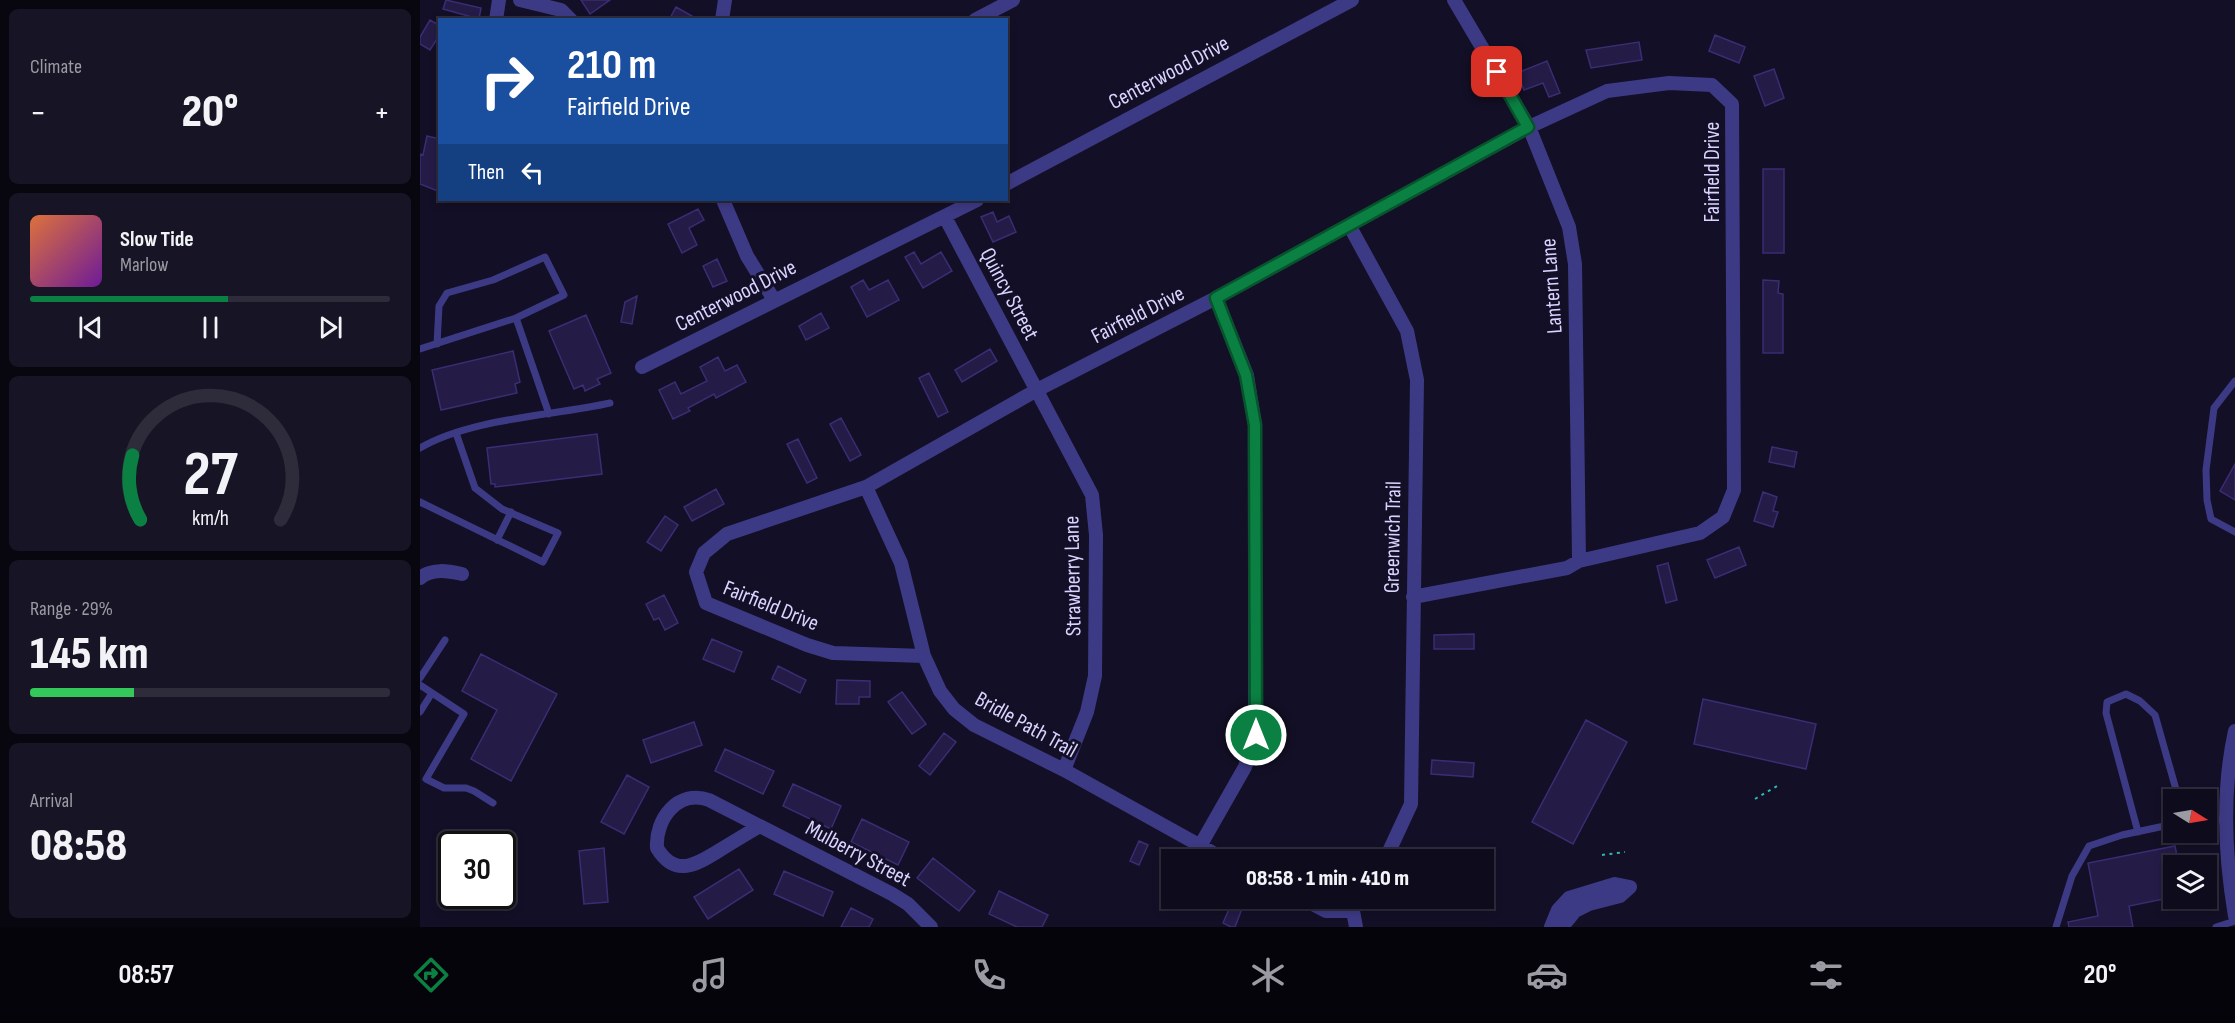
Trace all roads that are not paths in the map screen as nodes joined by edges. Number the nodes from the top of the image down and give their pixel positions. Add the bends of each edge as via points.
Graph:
1 (499, 0) edge
2 (520, 0) edge
3 (725, 0) edge
4 (1013, 0) edge
5 (1352, 0) edge
6 (1454, 0) edge
7 (496, 18) edge
8 (569, 18) edge
9 (722, 18) edge
10 (979, 18) edge
11 (1528, 127) junction
12 (1008, 183) edge
13 (723, 201) edge
14 (975, 201) edge
15 (945, 217) junction
16 (1349, 225) junction
17 (1216, 298) junction
18 (774, 300) junction
19 (516, 318) junction
20 (437, 344) junction
21 (420, 349) edge
22 (642, 367) dead end
23 (2235, 381) edge
24 (1036, 390) junction
25 (610, 403) dead end
26 (549, 414) junction
27 (456, 434) junction
28 (420, 448) edge
29 (866, 487) junction
30 (420, 502) edge
31 (510, 512) junction
32 (2235, 532) edge
33 (497, 540) junction
34 (1579, 561) junction
35 (462, 574) dead end
36 (420, 578) edge
37 (1413, 597) junction
38 (445, 640) dead end
39 (924, 656) junction
40 (420, 678) edge
41 (420, 685) edge
42 (432, 693) junction
43 (420, 712) edge
44 (2235, 731) edge
45 (1064, 770) junction
46 (423, 777) edge
47 (2176, 789) edge
48 (493, 803) dead end
49 (2231, 805) edge
50 (2228, 819) junction
51 (2217, 820) edge
52 (760, 826) junction
53 (2163, 826) edge
54 (2138, 832) junction
55 (1200, 846) junction
56 (1206, 849) edge
57 (1390, 849) edge
58 (1322, 909) edge
59 (1353, 910) joint
60 (2235, 916) edge
61 (2235, 921) edge
62 (931, 927) edge
63 (1356, 927) edge
64 (1551, 927) edge
65 (1562, 927) edge
66 (2056, 927) edge
67 (2216, 927) edge

1 - 7 street
2 - 8 street via 561,10
3 - 9 street
4 - 10 street
5 - 12 street, Centerwood Drive
6 - 11 street, Lantern Lane
11 - 16 street, Fairfield Drive
11 - 34 street, Lantern Lane via 1569,227 1575,264
11 - 34 street, Fairfield Drive via 1608,91 1669,83 1712,85 1732,104 1734,490 1722,516 1700,533
13 - 18 street via 747,256
14 - 15 street, Centerwood Drive
15 - 18 street, Centerwood Drive
15 - 24 street, Quincy Street
16 - 17 street, Fairfield Drive
16 - 37 street, Greenwich Trail via 1407,331 1417,380
17 - 24 street, Fairfield Drive
17 - 55 street via 1246,375 1255,425 1256,735 1245,767
18 - 22 street, Centerwood Drive
19 - 20 lane
19 - 20 lane via 564,295 545,257 493,280 447,293 439,306
19 - 26 lane
20 - 21 lane
23 - 32 lane via 2214,408 2206,470 2211,519
24 - 29 street, Fairfield Drive
24 - 45 street, Strawberry Lane via 1092,495 1096,535 1095,676 1087,712
25 - 26 lane
26 - 27 lane
27 - 28 lane
27 - 31 lane via 475,488
29 - 39 street, Bridle Path Trail via 901,563
29 - 39 street, Fairfield Drive via 728,534 704,552 696,572 706,603 833,653
30 - 33 lane
31 - 33 lane
31 - 33 lane via 558,533 543,562
34 - 37 street, Fairfield Drive via 1567,568
35 - 36 street via 438,571
37 - 57 street, Greenwich Trail via 1411,804
38 - 40 lane
39 - 45 street, Bridle Path Trail via 940,691 954,709 974,725
41 - 42 lane
42 - 43 lane
42 - 46 lane via 464,714
44 - 49 street
45 - 55 street, Bridle Path Trail
46 - 48 lane via 444,788 466,788
47 - 54 lane via 2155,715 2126,694 2107,702 2106,713
49 - 50 street
50 - 51 lane
50 - 60 street
52 - 52 street, Mulberry Street via 709,800 692,796 672,807 658,831 657,848 667,861 692,866
52 - 62 street, Mulberry Street via 892,894
53 - 54 lane
54 - 66 lane via 2089,846 2072,876
55 - 56 street, Bridle Path Trail
58 - 59 street
59 - 63 street
61 - 67 lane
64 - 65 street via 1558,910 1569,898 1615,884 1630,886 1620,896 1575,911

